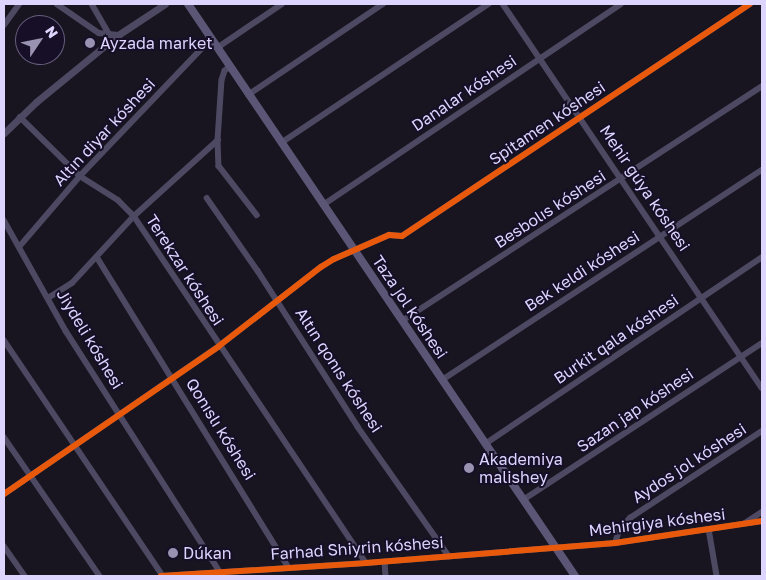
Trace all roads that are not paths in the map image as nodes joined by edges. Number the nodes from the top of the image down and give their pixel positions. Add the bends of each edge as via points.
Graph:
1 (19, 4) edge
2 (57, 4) edge
3 (92, 4) edge
4 (164, 4) edge
5 (188, 4) edge
6 (282, 4) edge
7 (383, 4) edge
8 (489, 4) edge
9 (503, 4) edge
10 (621, 4) edge
11 (750, 4) edge
12 (4, 25) edge
13 (110, 35) junction
14 (118, 35) junction
15 (211, 39) junction
16 (217, 48) junction
17 (540, 58) junction
18 (230, 67) junction
19 (762, 86) edge
20 (248, 95) junction
21 (20, 117) junction
22 (580, 117) junction
23 (4, 133) edge
24 (218, 140) junction
25 (281, 143) junction
26 (762, 170) edge
27 (80, 176) junction
28 (622, 178) junction
29 (207, 198) dead end
30 (323, 205) junction
31 (257, 215) dead end
32 (134, 216) junction
33 (4, 220) edge
34 (660, 236) junction
35 (20, 246) junction
36 (354, 250) junction
37 (97, 257) junction
38 (762, 257) edge
39 (702, 297) junction
40 (48, 298) junction
41 (278, 301) junction
42 (402, 321) junction
43 (4, 340) edge
44 (762, 344) edge
45 (219, 346) junction
46 (742, 356) junction
47 (173, 378) junction
48 (442, 380) junction
49 (762, 388) edge
50 (119, 414) junction
51 (762, 431) edge
52 (4, 437) edge
53 (74, 444) junction
54 (485, 444) junction
55 (30, 476) junction
56 (4, 494) edge
57 (523, 500) junction
58 (762, 512) edge
59 (762, 521) edge
60 (743, 524) junction
61 (709, 530) junction
62 (614, 543) junction
63 (4, 546) edge
64 (555, 547) junction
65 (449, 556) junction
66 (385, 562) junction
67 (366, 563) junction
68 (288, 566) junction
69 (220, 572) junction
70 (201, 575) edge
71 (25, 576) edge
72 (100, 576) edge
73 (162, 576) edge
74 (386, 576) edge
75 (575, 576) edge
76 (716, 576) edge

1 - 12 street
2 - 13 street via 88,27
3 - 13 street
4 - 14 street
5 - 15 main road, Taza jol kóshesi
6 - 16 street
7 - 20 street
8 - 25 street
9 - 17 street, Mehir gúyа kóshesi
10 - 17 street, Danalar kóshesi
11 - 22 street, Spitamen kóshesi
13 - 14 street
14 - 21 street
15 - 16 main road, Taza jol kóshesi
15 - 27 street, Altın diyar kóshesi
16 - 18 main road, Taza jol kóshesi
17 - 22 street, Mehir gúyа kóshesi
17 - 30 street, Danalar kóshesi
18 - 20 main road, Taza jol kóshesi
18 - 24 street via 222,76
19 - 28 street, Besbolıs kóshesi
20 - 25 main road, Taza jol kóshesi
21 - 23 street
21 - 27 street, Terekzar kóshesi
22 - 28 street, Mehir gúyа kóshesi
22 - 36 street, Spitamen kóshesi via 402,236 390,235
24 - 31 street via 219,166
24 - 32 street
25 - 30 main road, Taza jol kóshesi
26 - 34 street, Bek keldi kóshesi
27 - 32 street, Terekzar kóshesi via 118,200
27 - 35 street, Altın diyar kóshesi
28 - 34 street, Mehir gúyа kóshesi
28 - 42 street, Besbolıs kóshesi
29 - 41 street, Altın qonıs kóshesi
30 - 36 main road, Taza jol kóshesi
32 - 37 street
32 - 45 street, Terekzar kóshesi
33 - 35 street, Jiydeli kóshesi
34 - 39 street, Mehir gúyа kóshesi
34 - 48 street, Bek keldi kóshesi
35 - 40 street, Jiydeli kóshesi
36 - 41 street, Spitamen kóshesi via 321,266
36 - 42 main road, Taza jol kóshesi
37 - 40 street via 72,283
37 - 47 street, Qonıslı kóshesi
38 - 39 street, Burkit qala kóshesi
39 - 46 street, Mehir gúyа kóshesi
39 - 54 street, Burkit qala kóshesi
40 - 50 street, Jiydeli kóshesi
41 - 45 street, Spitamen kóshesi
41 - 65 street, Altın qonıs kóshesi via 358,427
42 - 48 main road, Taza jol kóshesi
43 - 53 street
44 - 46 street, Sazan jap kóshesi
45 - 47 street, Spitamen kóshesi
45 - 67 street, Terekzar kóshesi
46 - 49 street, Mehir gúyа kóshesi
46 - 57 street, Sazan jap kóshesi
47 - 50 street, Spitamen kóshesi
47 - 68 street, Qonıslı kóshesi
48 - 54 main road, Taza jol kóshesi
50 - 53 street, Spitamen kóshesi
50 - 69 street, Jiydeli kóshesi
51 - 62 street, Aydos jol kóshesi via 630,518
52 - 55 street
53 - 55 street, Spitamen kóshesi
53 - 73 street
54 - 57 main road, Taza jol kóshesi
55 - 56 street, Spitamen kóshesi
55 - 72 street
57 - 64 main road, Taza jol kóshesi
58 - 60 street
59 - 60 street, Mehirgiya kóshesi
60 - 61 street, Mehirgiya kóshesi
61 - 62 street, Mehirgiya kóshesi
61 - 76 street
62 - 64 street, Mehirgiya kóshesi
63 - 71 street
64 - 65 street, Farhad Shiyrin kóshesi
64 - 75 main road, Taza jol kóshesi
65 - 66 street, Farhad Shiyrin kóshesi
66 - 67 street, Farhad Shiyrin kóshesi
66 - 74 street
67 - 68 street, Farhad Shiyrin kóshesi
68 - 69 street, Farhad Shiyrin kóshesi
69 - 70 street, Farhad Shiyrin kóshesi
70 - 73 street, Farhad Shiyrin kóshesi

